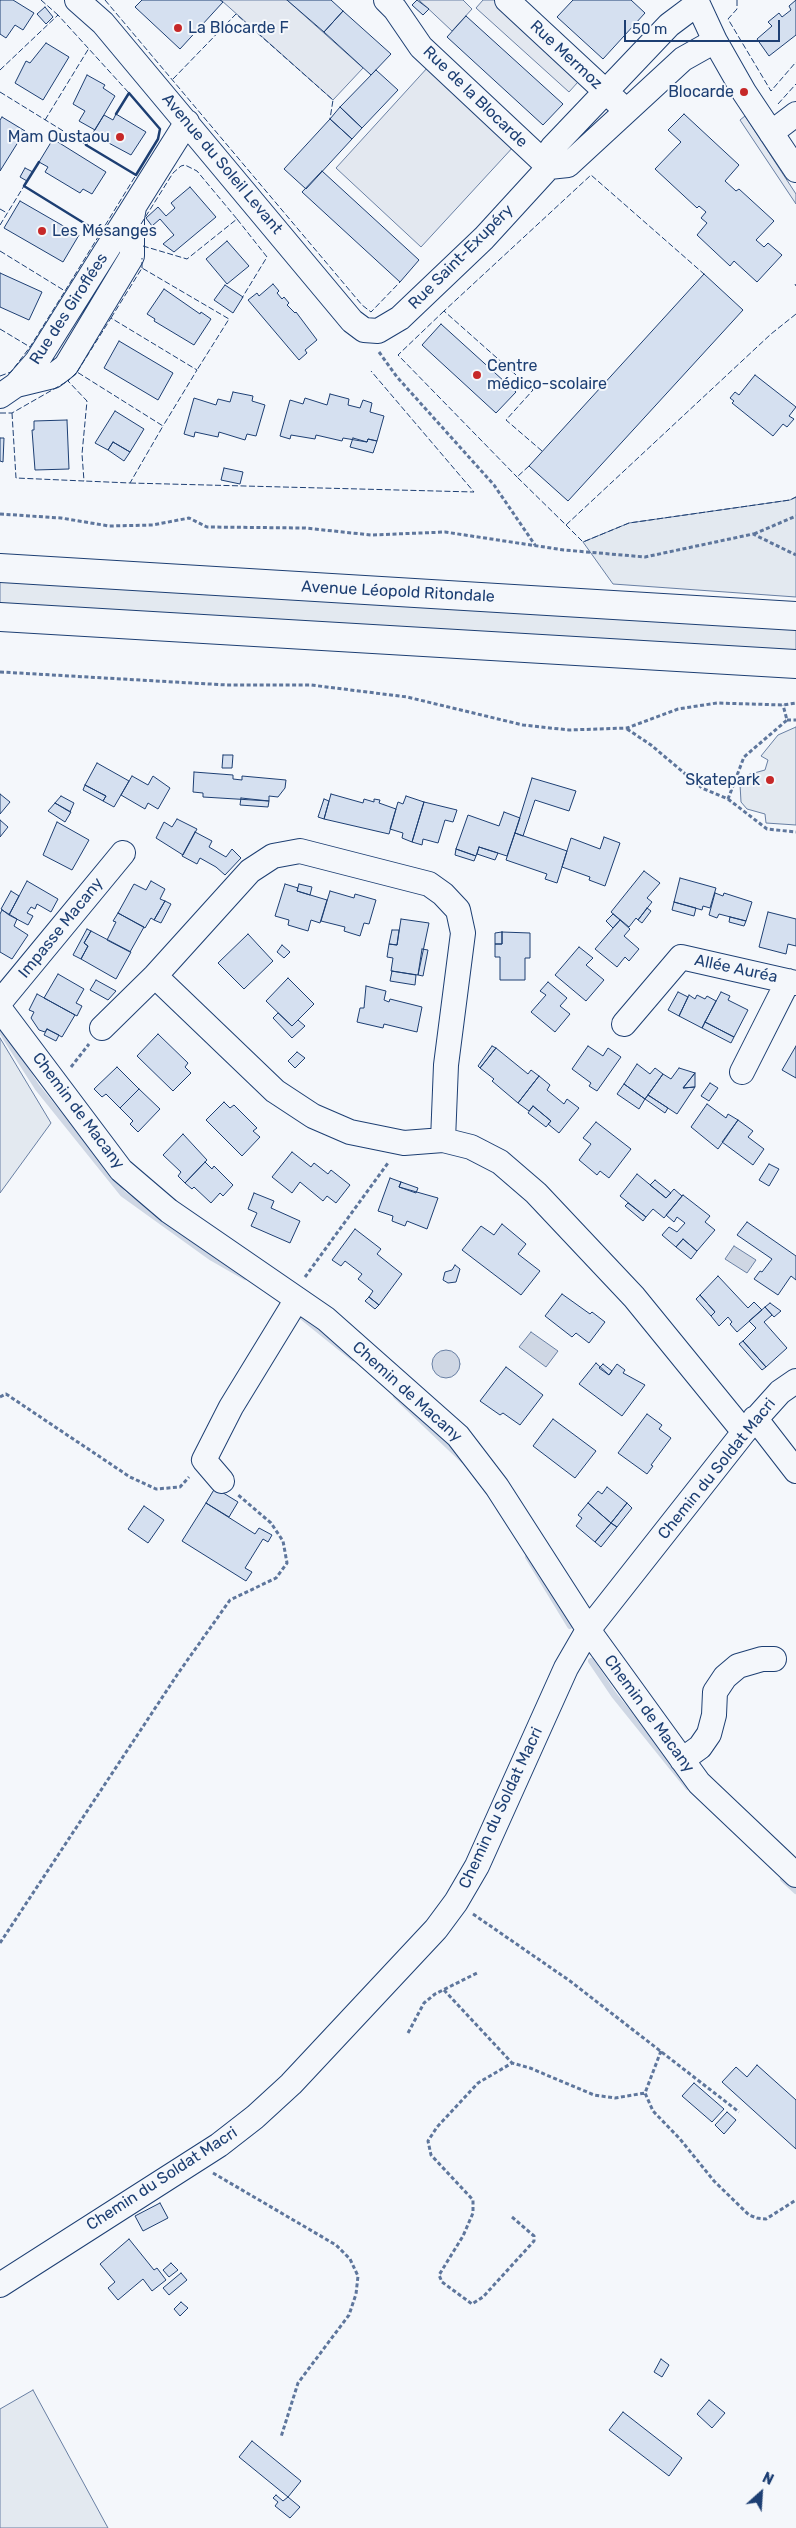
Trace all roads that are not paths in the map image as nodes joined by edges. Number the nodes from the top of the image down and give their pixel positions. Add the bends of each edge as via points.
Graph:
1 (78, 0) edge
2 (386, 0) edge
3 (507, 0) edge
4 (697, 2) edge
5 (715, 41) junction
6 (606, 92) junction
7 (626, 110) junction
8 (796, 114) edge
9 (187, 122) junction
10 (772, 133) junction
11 (549, 167) junction
12 (796, 170) edge
13 (364, 330) joint
14 (8, 390) edge
15 (0, 568) edge
16 (0, 616) edge
17 (796, 616) edge
18 (796, 664) edge
19 (123, 853) dead end
20 (155, 976) junction
21 (792, 982) edge
22 (0, 1002) edge
23 (0, 1009) edge
24 (624, 1024) dead end
25 (102, 1028) road end
26 (742, 1072) dead end
27 (443, 1140) junction
28 (294, 1297) junction
29 (796, 1381) edge
30 (749, 1425) junction
31 (796, 1471) edge
32 (222, 1481) road end
33 (588, 1630) junction
34 (774, 1660) dead end
35 (682, 1760) junction
36 (796, 1875) edge
37 (0, 2285) edge

1 - 9 street, Avenue du Soleil Levant via 103,23
2 - 11 street, Rue de la Blocarde via 396,9 421,47
3 - 6 street, Rue Mermoz
4 - 5 street
4 - 6 street, Rue Saint-Exupéry via 669,25
5 - 7 street via 683,59
5 - 10 street
6 - 7 street, Rue Mermoz
6 - 11 street, Rue Saint-Exupéry via 552,148
7 - 11 street via 568,165
8 - 10 street
9 - 13 street, Avenue du Soleil Levant via 352,321
9 - 14 street, Rue des Giroflées via 134,205 132,256 66,366 53,376
10 - 12 street
11 - 13 street, Rue Saint-Exupéry via 484,238 400,318 378,331
15 - 17 highway, Avenue Léopold Ritondale
16 - 18 highway
19 - 22 street, Impasse Macany
20 - 25 street
20 - 27 street via 275,1090 313,1116 350,1132 404,1143
20 - 27 street via 250,871 273,856 300,851 429,884 458,910 463,933 446,1065
21 - 24 street, Allée Auréa via 681,957
21 - 26 street, Allée Auréa
23 - 28 street, Chemin de Macany via 121,1170 169,1211
27 - 30 street via 471,1147 500,1162 536,1192
28 - 32 street via 204,1460
28 - 33 street, Chemin de Macany via 326,1319 458,1436 497,1487
29 - 30 street, Chemin du Soldat Macri via 780,1392
30 - 31 street
30 - 33 street, Chemin du Soldat Macri
33 - 35 street, Chemin de Macany
33 - 37 street, Chemin du Soldat Macri via 566,1668 477,1866 436,1930 291,2084 255,2117 219,2145
34 - 35 street via 762,1659 738,1666 725,1677 715,1692 709,1734 700,1747
35 - 36 street, Chemin de Macany via 699,1783

